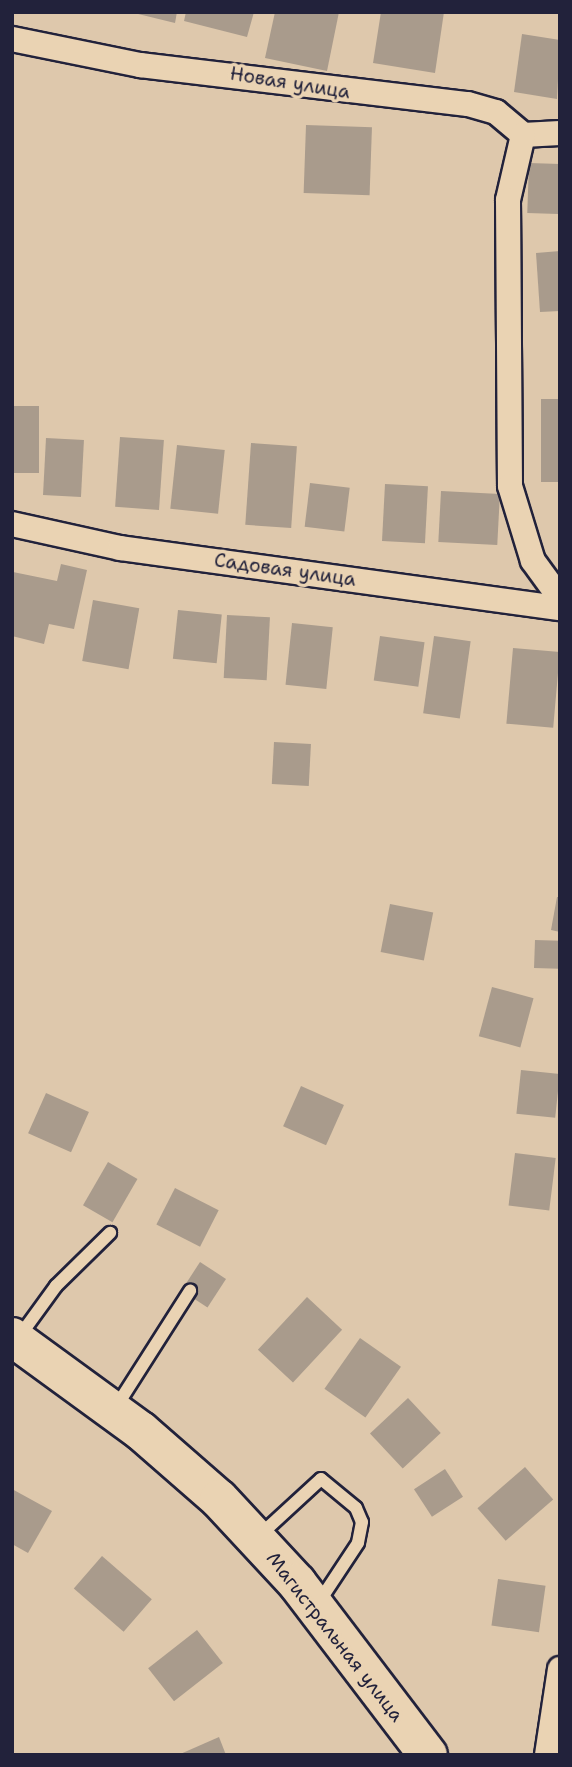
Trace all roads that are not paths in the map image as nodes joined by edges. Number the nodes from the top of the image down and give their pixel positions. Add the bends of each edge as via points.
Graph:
1 (12, 39) edge
2 (560, 133) edge
3 (523, 135) junction
4 (12, 524) edge
5 (560, 598) edge
6 (560, 608) edge
7 (110, 1233) dead end
8 (190, 1291) dead end
9 (15, 1339) edge
10 (114, 1410) junction
11 (256, 1539) junction
12 (315, 1607) junction
13 (560, 1669) edge
14 (428, 1755) edge
15 (547, 1755) edge

1 - 3 street, Новая улица via 140,65 468,104 496,112
2 - 3 street
3 - 5 street via 508,200 510,486 533,561
4 - 6 street, Садовая улица via 120,548
7 - 9 lane via 56,1286
8 - 10 lane
9 - 10 main road, Магистральная улица
10 - 11 main road, Магистральная улица
11 - 12 main road, Магистральная улица
11 - 12 lane via 321,1479 356,1508 362,1522 358,1543
12 - 14 main road, Магистральная улица
13 - 15 street

